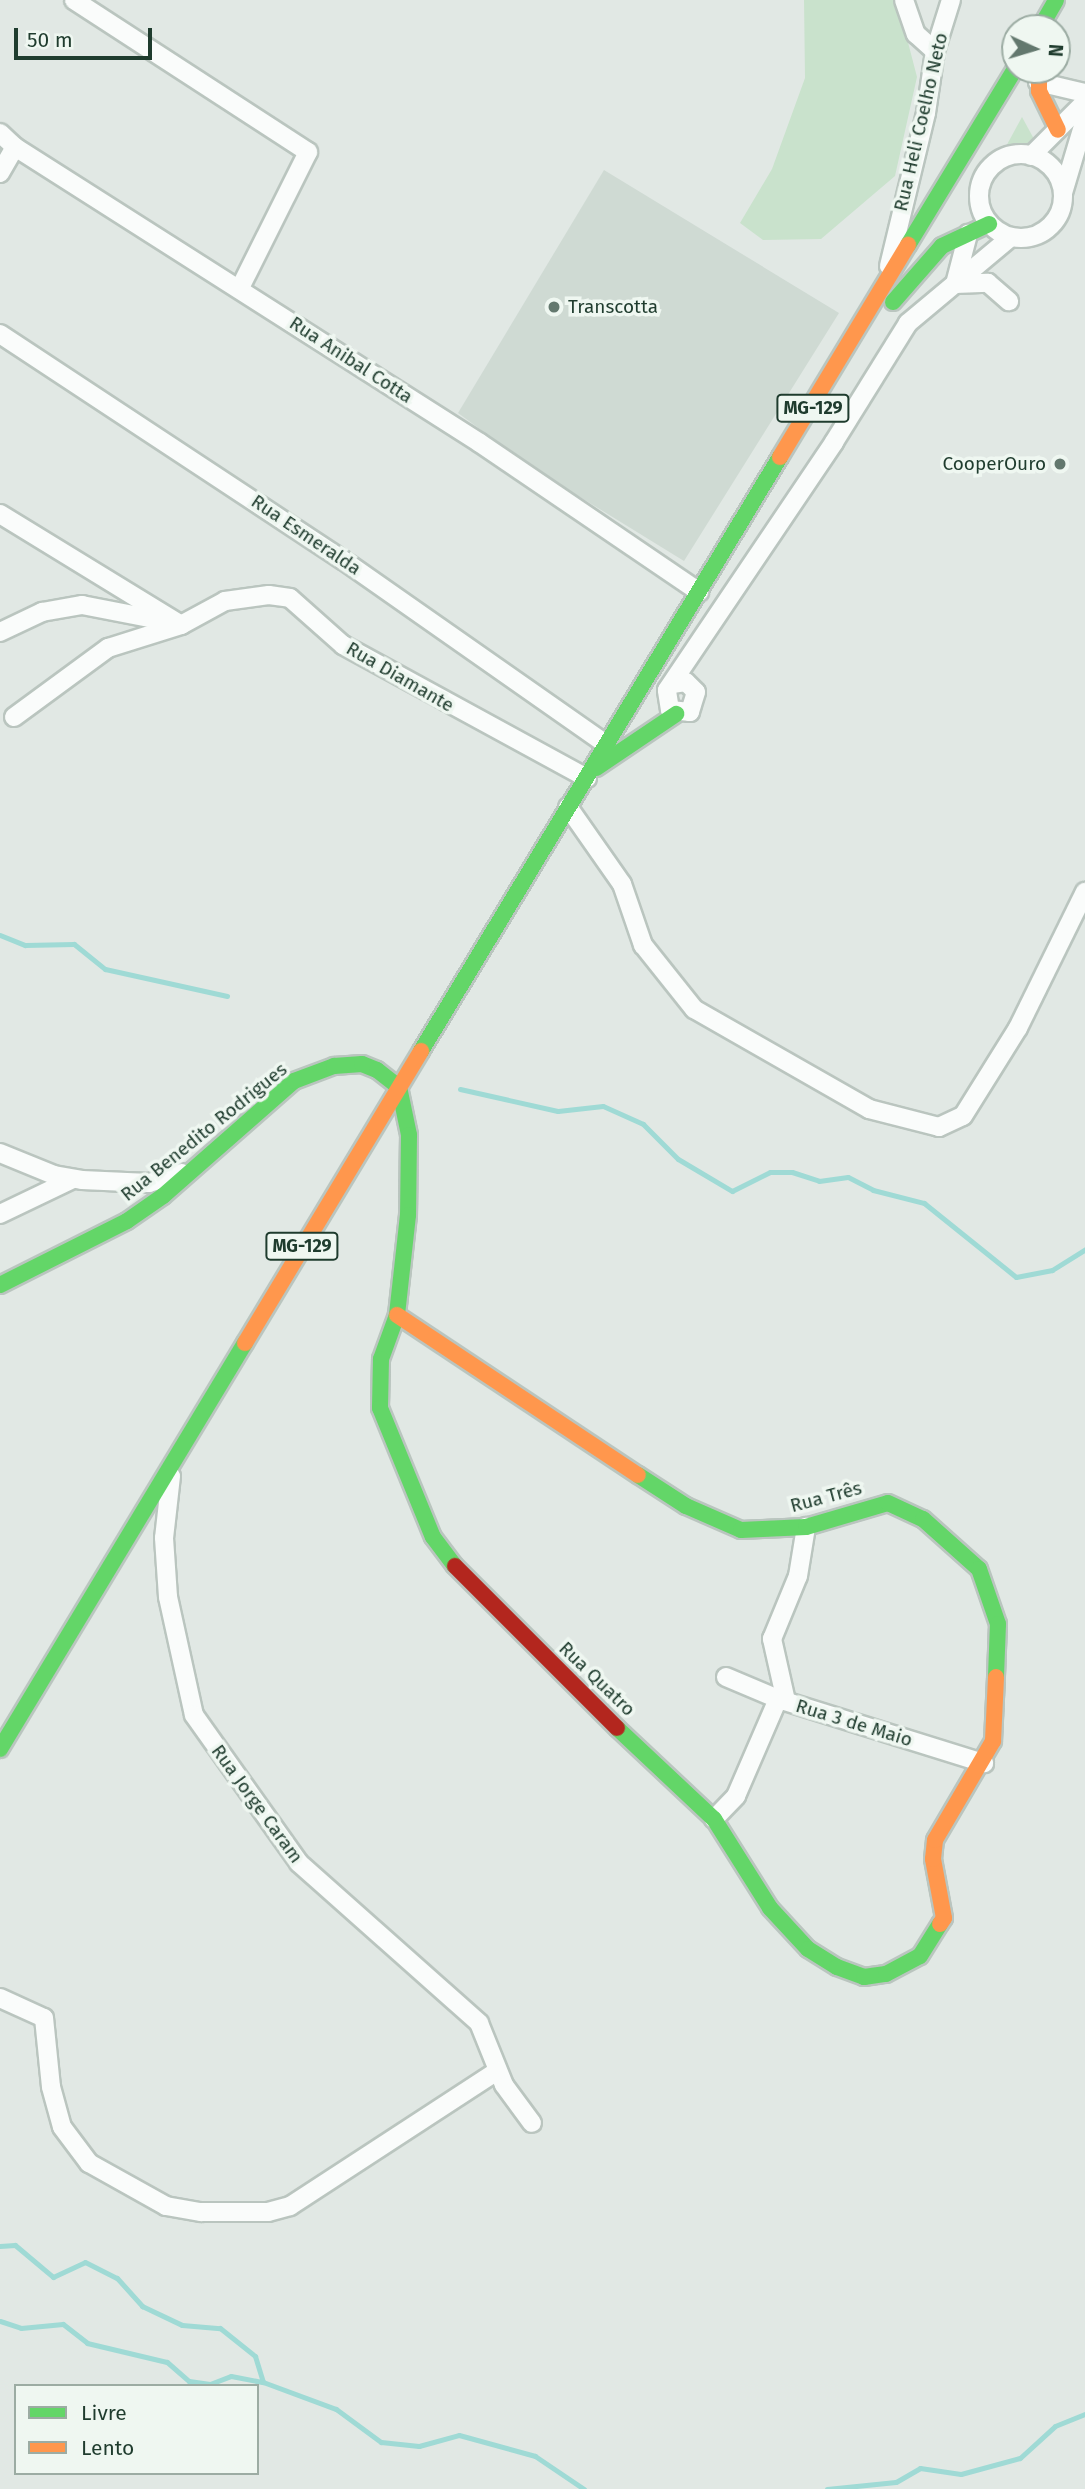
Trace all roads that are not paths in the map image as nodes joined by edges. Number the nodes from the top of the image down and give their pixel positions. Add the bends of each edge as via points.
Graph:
1 (74, 0) edge
2 (904, 0) edge
3 (951, 0) edge
4 (935, 51) junction
5 (1006, 84) edge
6 (1042, 84) edge
7 (1061, 84) edge
8 (1085, 93) edge
9 (1085, 102) edge
10 (1085, 119) edge
11 (1058, 130) junction
12 (0, 133) edge
13 (15, 147) junction
14 (1031, 156) junction
15 (959, 164) junction
16 (0, 173) edge
17 (1062, 194) junction
18 (989, 224) junction
19 (968, 234) junction
20 (1011, 237) junction
21 (926, 263) junction
22 (955, 284) junction
23 (886, 286) junction
24 (240, 288) junction
25 (1009, 301) dead end
26 (0, 334) edge
27 (827, 387) junction
28 (0, 514) edge
29 (699, 592) junction
30 (181, 625) junction
31 (0, 632) edge
32 (695, 652) junction
33 (672, 684) junction
34 (692, 686) junction
35 (676, 714) junction
36 (14, 717) dead end
37 (606, 744) junction
38 (589, 775) junction
39 (568, 807) junction
40 (1085, 892) edge
41 (399, 1087) junction
42 (0, 1153) edge
43 (196, 1168) junction
44 (73, 1179) junction
45 (0, 1214) edge
46 (0, 1284) edge
47 (397, 1315) junction
48 (173, 1462) junction
49 (806, 1527) junction
50 (726, 1677) dead end
51 (782, 1700) junction
52 (0, 1749) edge
53 (984, 1763) junction
54 (714, 1819) junction
55 (0, 1998) edge
56 (497, 2071) junction
57 (532, 2123) dead end

1 - 24 street via 308,152
2 - 4 street via 916,34
3 - 4 street, Rua Heli Coelho Neto
4 - 23 street, Rua Heli Coelho Neto via 926,113
5 - 15 street, MG-129
6 - 11 street
7 - 8 street
9 - 11 street
10 - 17 street
11 - 14 street
12 - 13 street, Rua Anibal Cotta
13 - 16 street
13 - 24 street, Rua Anibal Cotta
14 - 17 street via 1051,167
14 - 18 street via 1011,155 987,171 979,199
15 - 21 street
15 - 23 street, MG-129
17 - 20 street via 1056,219 1044,233
18 - 19 street
18 - 20 street
19 - 21 street via 942,246
19 - 22 street
20 - 22 street
21 - 27 street
22 - 25 street via 988,282
22 - 32 street via 908,324
23 - 27 street, MG-129
24 - 29 street, Rua Anibal Cotta via 481,443
26 - 37 street, Rua Esmeralda via 343,559
27 - 29 street, MG-129
28 - 30 street
29 - 37 street, MG-129
30 - 31 street via 104,606 82,606 43,612
30 - 36 street, Rua Diamante via 108,648
30 - 38 street, Rua Diamante via 225,601 290,597 353,652
32 - 33 street
32 - 34 street
33 - 34 street
33 - 35 street via 664,697
34 - 35 street via 695,707
35 - 38 street
37 - 38 street, MG-129
38 - 39 street, MG-129
39 - 40 street via 622,884 643,945 694,1009 869,1109 939,1127 963,1116 1029,1008
39 - 41 street, MG-129
41 - 43 street, Rua Benedito Rodrigues via 362,1064 334,1066 294,1081
41 - 47 street, Rua Quatro via 409,1135 408,1215
41 - 48 street, MG-129
42 - 44 street
43 - 44 street via 149,1183
43 - 46 street, Rua Benedito Rodrigues via 127,1221
44 - 45 street
47 - 49 street, Rua Três via 695,1511 741,1530
47 - 54 street, Rua Quatro via 381,1359 380,1408 443,1552 544,1659
48 - 52 street, MG-129
48 - 56 street, Rua Jorge Caram via 164,1538 168,1597 194,1715 299,1863 479,2023 491,2045
49 - 51 street via 798,1576 772,1639
49 - 53 street, Rua Três via 888,1503 923,1518 979,1569 998,1623 997,1716
50 - 51 street, Rua 3 de Maio
51 - 53 street, Rua 3 de Maio
51 - 54 street via 736,1796
53 - 54 street, Rua Quatro via 935,1840 933,1859 944,1918 937,1933 920,1956 873,1977 837,1967 787,1930
55 - 56 street via 44,2018 51,2087 62,2127 89,2163 122,2186 166,2206 201,2212 268,2212 289,2206
56 - 57 street, Rua Jorge Caram

